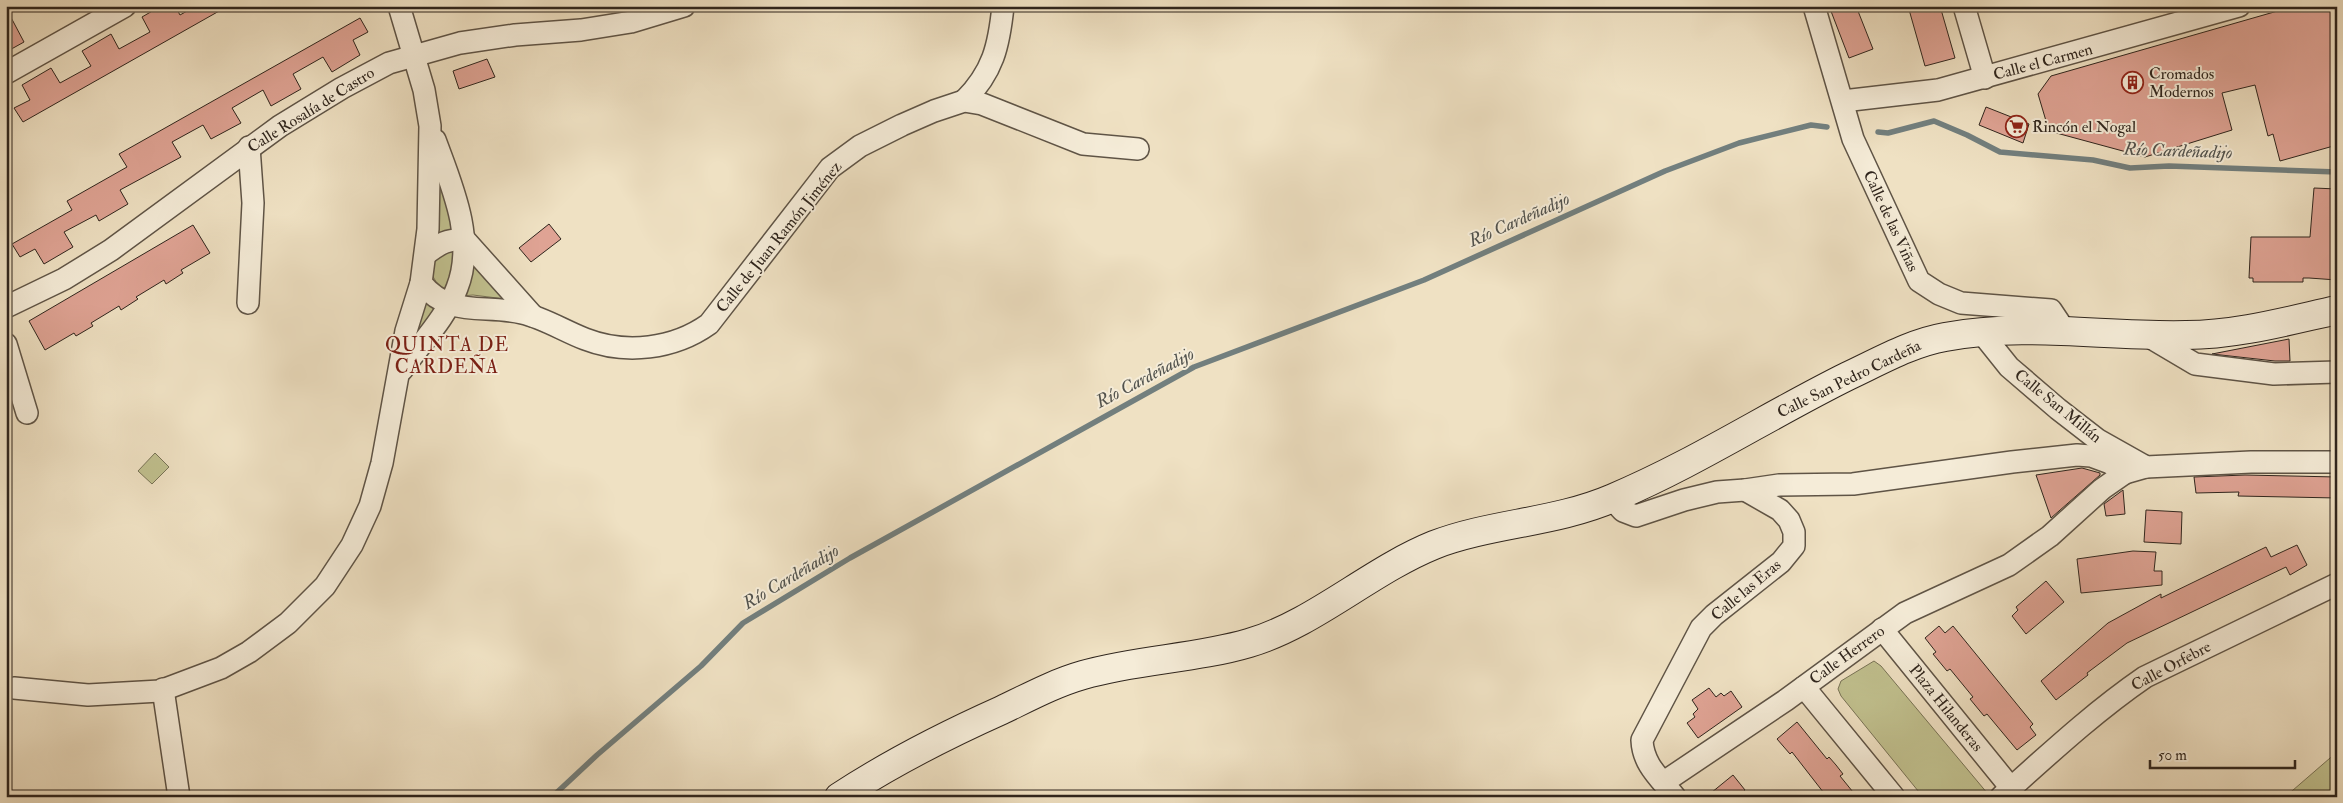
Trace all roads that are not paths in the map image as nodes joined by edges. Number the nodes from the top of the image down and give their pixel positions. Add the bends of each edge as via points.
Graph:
1 (125, 6) edge
2 (399, 6) edge
3 (684, 6) edge
4 (1003, 6) edge
5 (1814, 6) edge
6 (1964, 6) edge
7 (2239, 6) edge
8 (415, 54) junction
9 (6, 73) edge
10 (1985, 78) junction
11 (964, 101) junction
12 (1843, 102) junction
13 (430, 126) junction
14 (250, 147) junction
15 (1138, 149) dead end
16 (465, 240) junction
17 (426, 254) junction
18 (420, 283) junction
19 (248, 303) dead end
20 (449, 305) junction
21 (6, 307) edge
22 (2337, 310) edge
23 (533, 316) junction
24 (2065, 331) junction
25 (1981, 332) junction
26 (2146, 335) junction
27 (6, 344) edge
28 (400, 372) junction
29 (2337, 372) edge
30 (27, 413) dead end
31 (2337, 462) edge
32 (2146, 467) junction
33 (2125, 473) junction
34 (1745, 490) junction
35 (1601, 503) junction
36 (2337, 584) edge
37 (1882, 629) junction
38 (1804, 686) junction
39 (14, 688) dead end
40 (163, 689) junction
41 (1669, 790) edge
42 (2006, 792) edge
43 (179, 797) edge
44 (839, 797) edge
45 (1894, 797) edge

1 - 9 street
2 - 8 street
3 - 8 street, Calle Rosalía de Castro via 631,22 469,41
4 - 11 street via 1000,38 994,57 986,75
5 - 12 street, Calle de las Viñas
6 - 10 street
7 - 10 street, Calle el Carmen
8 - 13 street
8 - 14 street, Calle Rosalía de Castro via 389,63 342,88
10 - 12 street, Calle el Carmen via 1938,90
11 - 15 street via 982,104 1083,144
11 - 23 street, Calle de Juan Ramón Jiménez via 902,125 841,159 709,324 696,333 663,346 608,345 587,340
12 - 24 street, Calle de las Viñas via 1853,139 1920,281 1961,303 2051,310
13 - 16 street via 458,208
13 - 17 street via 430,210
14 - 19 street via 253,203
14 - 21 street, Calle Rosalía de Castro via 111,250 64,279
16 - 17 street via 453,239
16 - 20 street via 458,288
16 - 23 street, Calle de Juan Ramón Jiménez
17 - 18 street
18 - 20 street, Calle de Juan Ramón Jiménez
18 - 28 street via 406,331
20 - 23 street, Calle de Juan Ramón Jiménez
20 - 28 street
22 - 26 main road, Calle San Pedro Cardeña via 2217,333
24 - 25 main road, Calle San Pedro Cardeña
24 - 26 main road, Calle San Pedro Cardeña
25 - 32 street, Calle San Millán via 2009,367 2058,409 2098,440
25 - 35 main road, Calle San Pedro Cardeña via 1920,343 1886,358
26 - 29 street via 2195,364 2274,374
27 - 30 street
28 - 40 street via 370,506 352,546 325,586 288,623 249,652 221,668
31 - 32 street
32 - 33 street
33 - 34 street, Calle San Millán via 2091,456 2034,460 1853,484 1779,485
33 - 37 street, Calle Herrero via 2009,565 1905,612
34 - 35 street, Calle San Millán via 1717,492 1636,516
34 - 41 street, Calle las Eras via 1780,510 1789,520 1794,532 1794,546 1781,562 1701,628 1642,740 1642,753 1647,764
35 - 44 main road, Calle San Pedro Cardeña via 1432,546 1386,568 1301,620 1252,643 1120,666 1057,684 913,754
36 - 42 street, Calle Orfebre via 2145,677 2119,695
37 - 38 street, Calle Herrero
37 - 42 street, Plaza Hilanderas
38 - 41 street, Calle Herrero
38 - 45 street
39 - 40 street via 88,695
40 - 43 street

